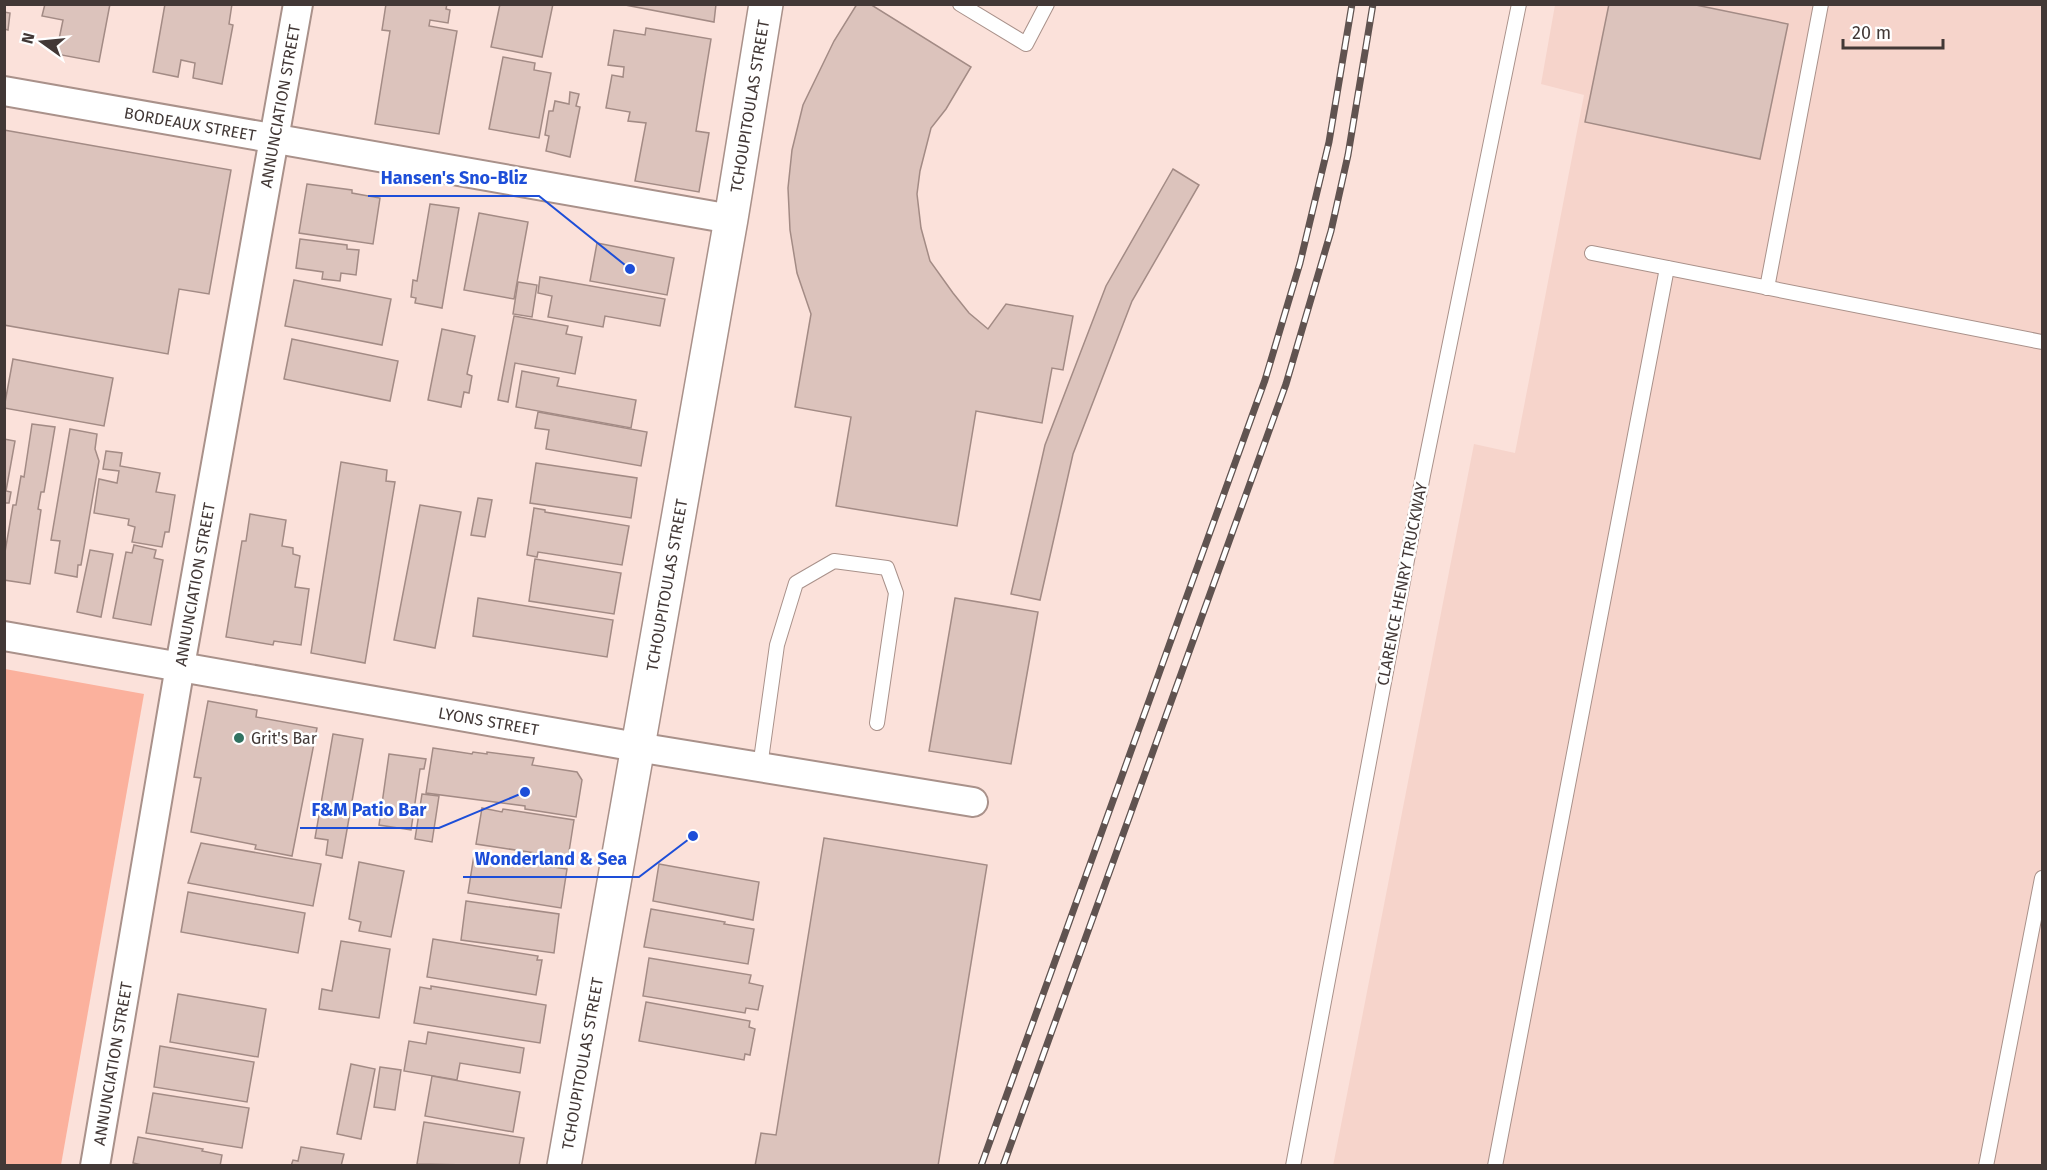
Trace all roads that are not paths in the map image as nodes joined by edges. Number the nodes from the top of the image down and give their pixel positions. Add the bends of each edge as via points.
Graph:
1 (298, 4) edge
2 (766, 4) edge
3 (960, 4) edge
4 (1047, 4) edge
5 (1519, 4) edge
6 (1821, 4) edge
7 (4, 91) edge
8 (274, 137) junction
9 (731, 219) junction
10 (1592, 253) dead end
11 (1667, 268) junction
12 (1767, 288) junction
13 (2043, 342) edge
14 (4, 636) edge
15 (180, 666) junction
16 (878, 723) dead end
17 (637, 747) junction
18 (760, 767) junction
19 (973, 802) dead end
20 (2043, 878) edge
21 (95, 1166) edge
22 (564, 1166) edge
23 (1293, 1166) edge
24 (1495, 1166) edge
25 (1986, 1166) edge

1 - 8 street, ANNUNCIATION STREET
2 - 9 street, TCHOUPITOULAS STREET
3 - 4 lane via 1026,44
5 - 23 lane, CLARENCE HENRY TRUCKWAY via 1423,475
6 - 12 lane
7 - 8 street, BORDEAUX STREET
8 - 9 street, BORDEAUX STREET
8 - 15 street, ANNUNCIATION STREET
9 - 17 street, TCHOUPITOULAS STREET
10 - 11 lane
11 - 12 lane
11 - 24 lane
12 - 13 lane
14 - 15 street, LYONS STREET
15 - 17 street, LYONS STREET
15 - 21 street, ANNUNCIATION STREET
16 - 18 lane via 896,594 886,568 834,561 796,583 777,645
17 - 18 street, LYONS STREET
17 - 22 street, TCHOUPITOULAS STREET
18 - 19 street, LYONS STREET
20 - 25 lane

